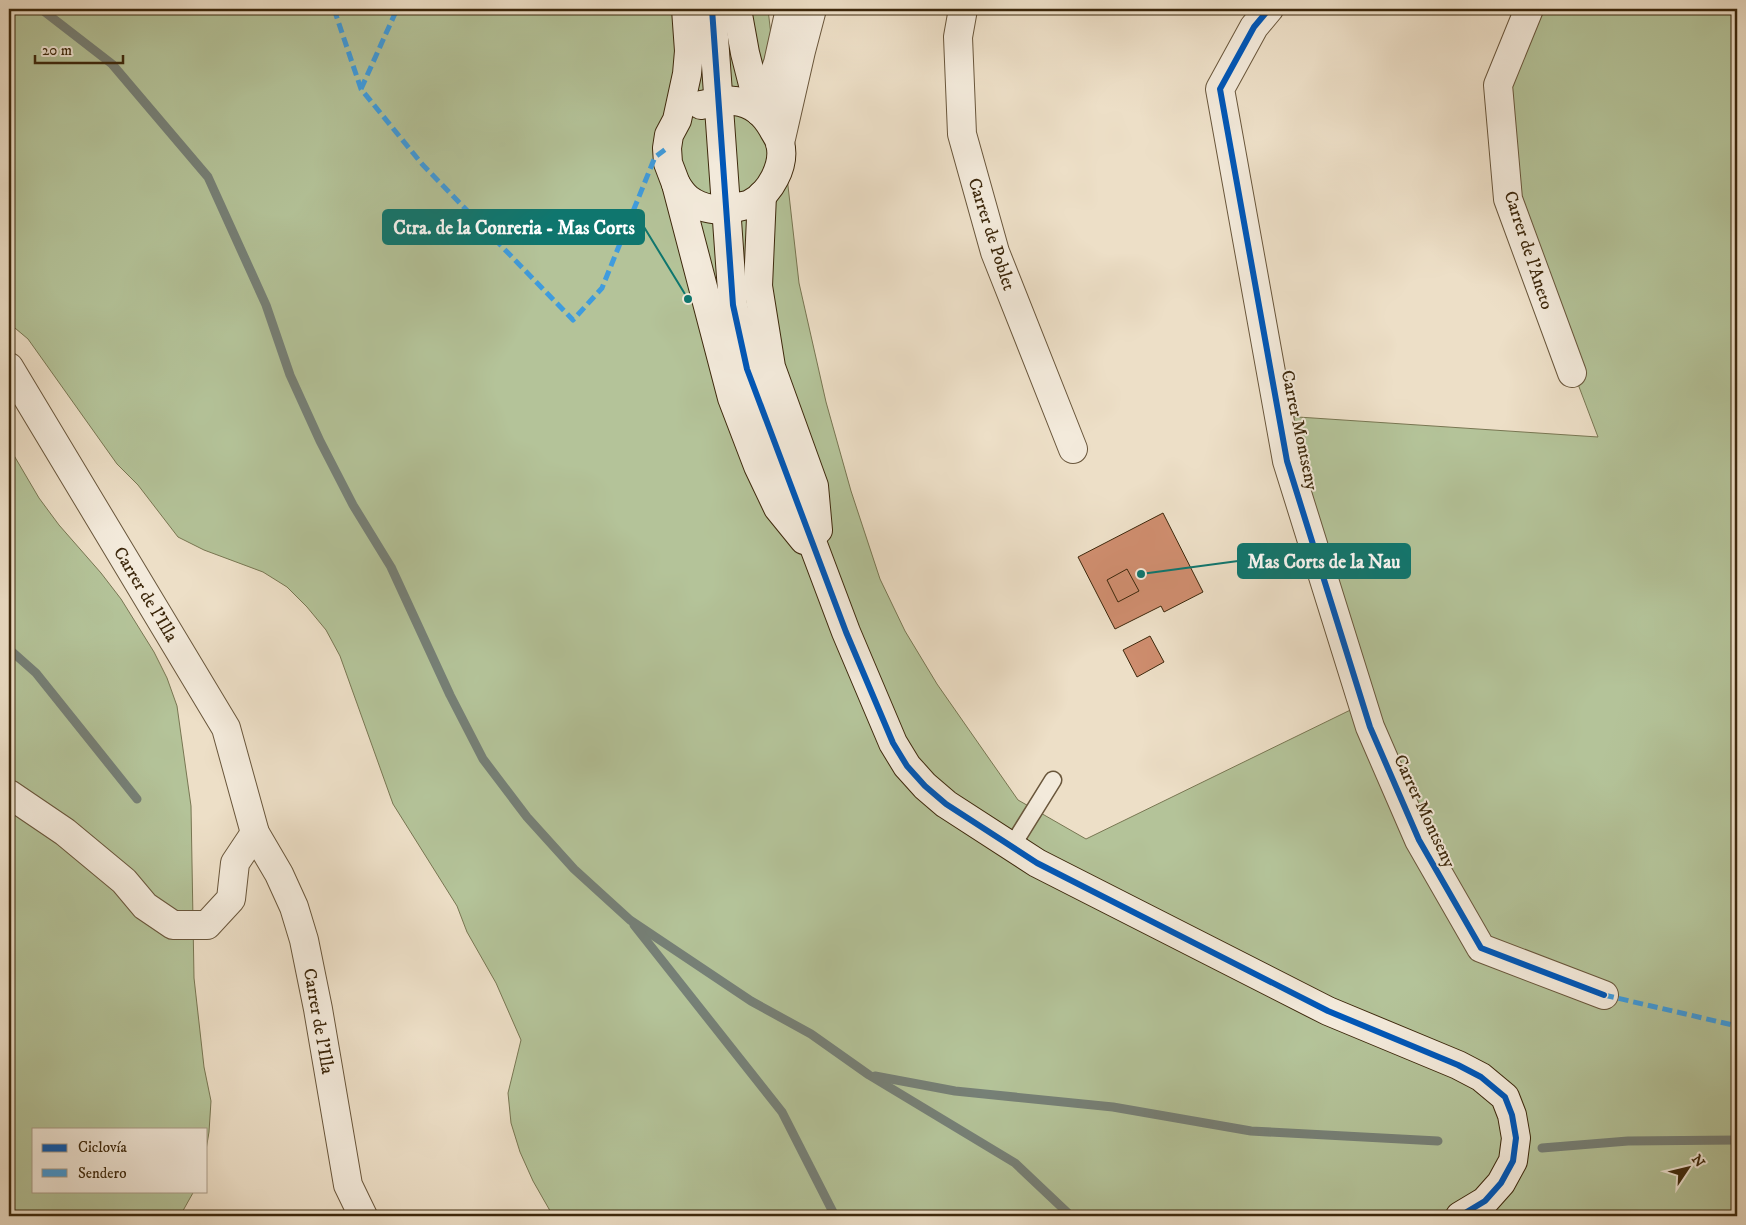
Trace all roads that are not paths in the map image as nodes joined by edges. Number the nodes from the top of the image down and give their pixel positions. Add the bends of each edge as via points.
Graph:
1 (686, 9) edge
2 (712, 9) edge
3 (737, 9) edge
4 (790, 9) edge
5 (812, 9) edge
6 (963, 9) edge
7 (1269, 9) edge
8 (1529, 9) edge
9 (719, 101) junction
10 (760, 112) junction
11 (677, 120) junction
12 (780, 143) junction
13 (676, 184) junction
14 (762, 194) junction
15 (726, 210) junction
16 (9, 367) edge
17 (1572, 373) dead end
18 (1073, 449) dead end
19 (820, 561) junction
20 (1053, 780) dead end
21 (9, 794) edge
22 (255, 833) junction
23 (1012, 846) junction
24 (1604, 995) dead end
25 (363, 1216) edge
26 (1460, 1216) edge

1 - 11 street via 687,74
2 - 9 street
3 - 10 street
4 - 10 street via 778,63
5 - 12 street
6 - 18 street, Carrer de Poblet via 958,37 962,134 995,252
7 - 24 street, Carrer Montseny via 1254,28 1220,89 1287,461 1370,727 1419,840 1481,948
8 - 17 street, Carrer de l'Aneto via 1498,85 1508,199
9 - 10 street via 735,101
9 - 11 street via 698,106
9 - 15 street
10 - 12 street via 769,121
11 - 13 street via 667,148 668,163
12 - 14 street via 780,166 769,188
13 - 15 street via 688,199 708,208
13 - 19 street via 732,398 778,508
14 - 15 street via 750,204
14 - 19 street via 758,286 771,367 814,486
15 - 19 street via 733,306 747,369
16 - 22 street, Carrer de l'Illa via 226,728
19 - 23 street via 892,743 907,766 946,804
20 - 23 lane
21 - 22 street via 65,832 124,881 146,906 173,925 207,925 231,899 236,863
22 - 25 street, Carrer de l'Illa via 279,874 297,915 318,1009 348,1184
23 - 26 street via 1037,863 1328,1011 1458,1064 1481,1078 1505,1098 1512,1115 1516,1138 1513,1161 1501,1183 1485,1201

